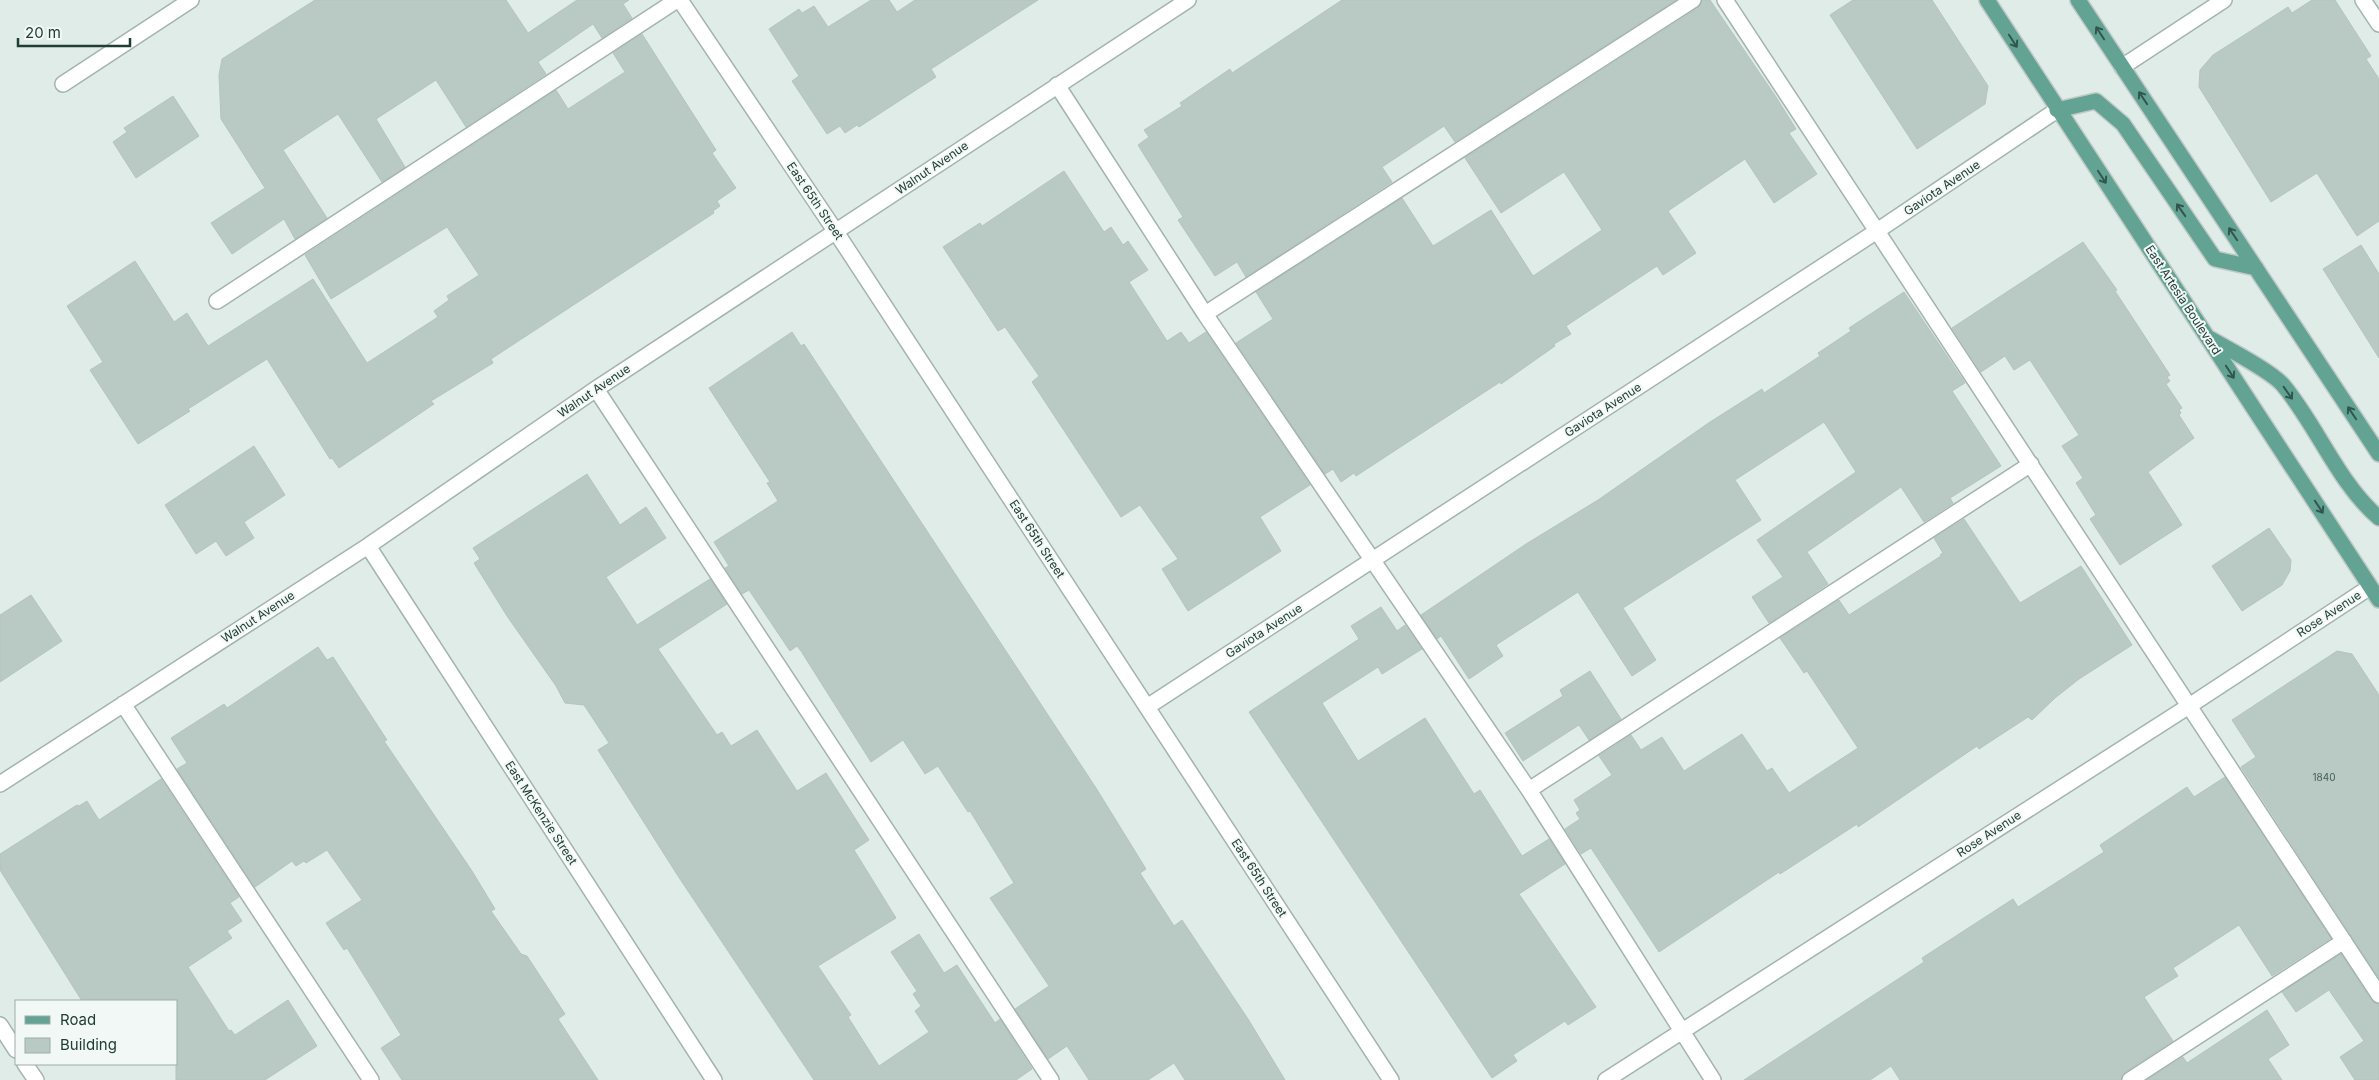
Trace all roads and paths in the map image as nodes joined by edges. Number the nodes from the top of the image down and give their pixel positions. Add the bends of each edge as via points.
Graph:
1 (192, 0) edge
2 (679, 0) edge
3 (1188, 0) edge
4 (1693, 0) edge
5 (1725, 0) edge
6 (1987, 0) edge
7 (2078, 0) edge
8 (2224, 0) edge
9 (2363, 0) edge
10 (2379, 24) edge
11 (2122, 67) junction
12 (63, 84) dead end
13 (1057, 85) junction
14 (2057, 110) junction
15 (1877, 231) junction
16 (836, 232) junction
17 (2256, 268) junction
18 (217, 301) dead end
19 (1205, 314) junction
20 (2206, 336) junction
21 (596, 389) junction
22 (2379, 454) edge
23 (2030, 464) junction
24 (2379, 518) edge
25 (368, 546) junction
26 (1371, 562) junction
27 (2375, 586) edge
28 (2379, 600) edge
29 (123, 704) junction
30 (2189, 706) junction
31 (1147, 707) junction
32 (0, 784) edge
33 (1529, 790) junction
34 (2344, 941) junction
35 (2379, 995) edge
36 (0, 1025) edge
37 (1681, 1032) junction
38 (15, 1048) edge
39 (26, 1065) edge
40 (36, 1080) edge
41 (371, 1080) edge
42 (714, 1080) edge
43 (1051, 1080) edge
44 (1392, 1080) edge
45 (1606, 1080) edge
46 (1713, 1080) edge
47 (2130, 1080) edge

1 - 12 street
2 - 16 street, East 65th Street
2 - 18 street
3 - 13 street, Walnut Avenue
4 - 19 street
5 - 15 street
6 -> 14 main road, East Artesia Boulevard
11 -> 7 main road
8 - 11 street
9 - 10 street
17 -> 11 main road
13 - 16 street, Walnut Avenue
13 - 19 street
14 - 15 street, Gaviota Avenue
17 -> 14 main road via 2215,259 2122,124 2096,102
14 -> 20 main road, East Artesia Boulevard
15 - 23 street
15 - 26 street, Gaviota Avenue
16 - 21 street, Walnut Avenue
16 - 31 street, East 65th Street
22 -> 17 main road
19 - 26 street
20 -> 24 main road via 2282,384 2360,502
20 -> 27 main road, East Artesia Boulevard
21 - 25 street, Walnut Avenue
21 - 43 street
23 - 30 street
23 - 33 street
25 - 29 street, Walnut Avenue
25 - 42 street, East McKenzie Street
26 - 31 street, Gaviota Avenue
26 - 33 street
27 - 28 main road, East Artesia Boulevard
27 - 30 street, Rose Avenue
29 - 32 street, Walnut Avenue
29 - 41 street
30 - 34 street
30 - 37 street, Rose Avenue
31 - 44 street, East 65th Street
33 - 37 street
34 - 35 street
34 - 47 street
36 - 38 street
37 - 45 street, Rose Avenue
37 - 46 street
39 - 40 street

